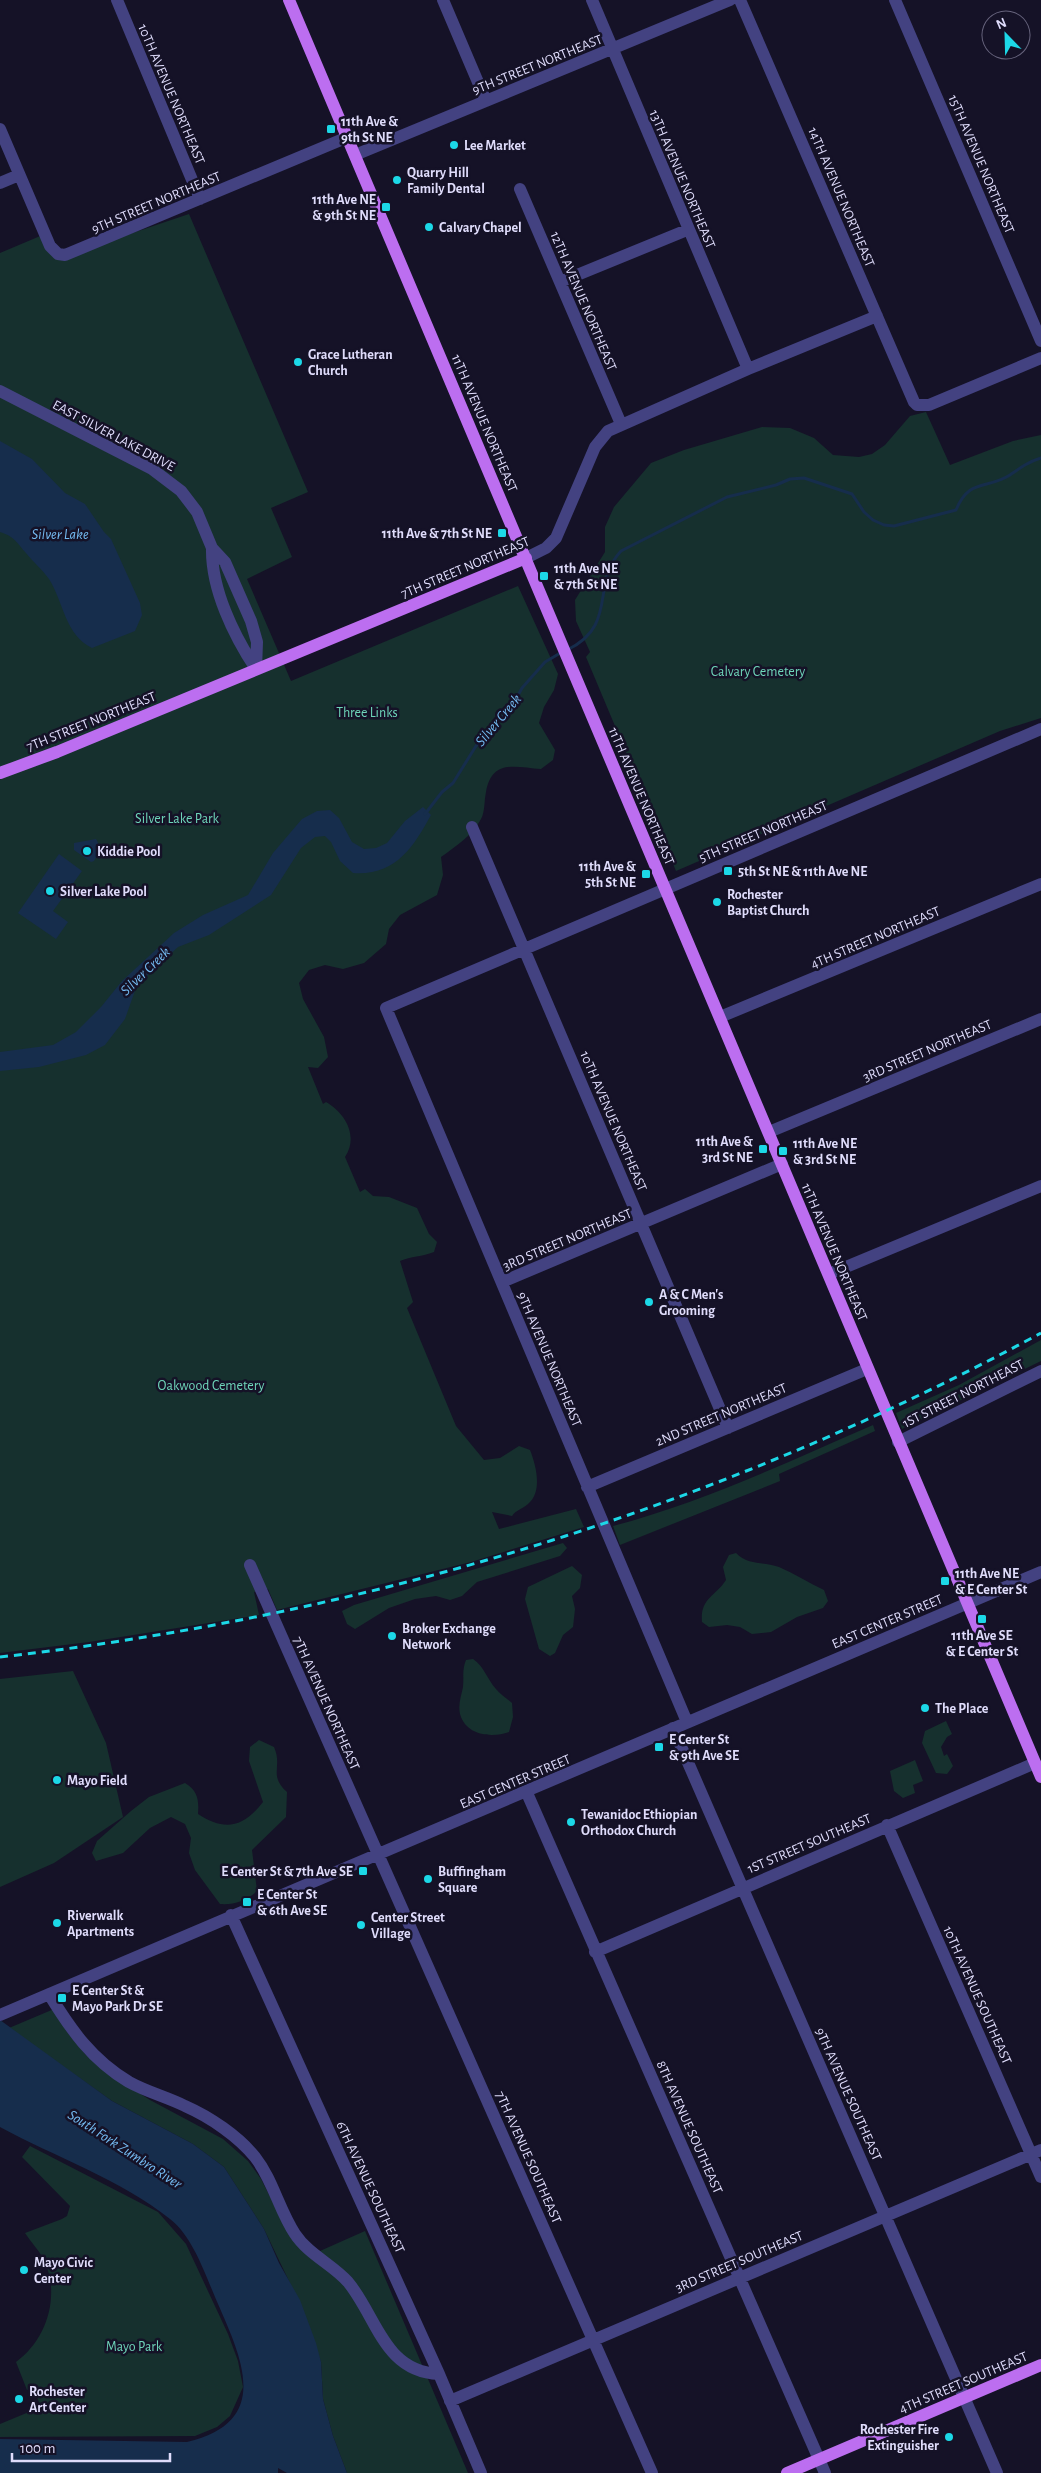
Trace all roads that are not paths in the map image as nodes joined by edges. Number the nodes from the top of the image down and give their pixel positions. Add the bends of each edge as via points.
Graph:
1 (117, 0) edge
2 (288, 0) edge
3 (443, 0) edge
4 (592, 0) edge
5 (730, 0) edge
6 (740, 0) edge
7 (895, 0) edge
8 (613, 49) junction
9 (486, 101) junction
10 (0, 129) edge
11 (348, 138) junction
12 (355, 155) junction
13 (19, 175) junction
14 (0, 183) edge
15 (520, 189) dead end
16 (200, 199) junction
17 (688, 230) junction
18 (560, 282) junction
19 (877, 316) junction
20 (1041, 340) edge
21 (1041, 358) edge
22 (748, 369) junction
23 (0, 391) edge
24 (621, 424) junction
25 (212, 548) junction
26 (526, 558) junction
27 (256, 669) junction
28 (1041, 729) edge
29 (0, 773) edge
30 (472, 827) dead end
31 (1041, 884) edge
32 (665, 890) junction
33 (524, 949) junction
34 (386, 1008) joint
35 (720, 1017) junction
36 (1041, 1018) edge
37 (769, 1132) junction
38 (782, 1164) junction
39 (1041, 1186) edge
40 (642, 1223) junction
41 (829, 1274) junction
42 (502, 1282) junction
43 (867, 1369) junction
44 (1041, 1370) edge
45 (728, 1428) junction
46 (898, 1442) junction
47 (587, 1487) junction
48 (250, 1565) dead end
49 (1041, 1572) edge
50 (967, 1604) junction
51 (687, 1722) junction
52 (673, 1728) junction
53 (1035, 1763) junction
54 (1041, 1777) edge
55 (527, 1793) junction
56 (887, 1826) junction
57 (379, 1854) junction
58 (742, 1888) junction
59 (231, 1915) junction
60 (595, 1952) junction
61 (49, 1994) junction
62 (0, 2015) edge
63 (1036, 2152) edge
64 (1041, 2177) edge
65 (886, 2215) junction
66 (741, 2277) junction
67 (594, 2339) junction
68 (1041, 2365) edge
69 (440, 2374) junction
70 (964, 2397) junction
71 (450, 2400) junction
72 (819, 2460) junction
73 (481, 2473) edge
74 (652, 2473) edge
75 (787, 2473) edge
76 (825, 2473) edge
77 (997, 2473) edge

1 - 16 street, 10TH AVENUE NORTHEAST
2 - 11 main road, 11TH AVENUE NORTHEAST
3 - 9 street
4 - 8 street, 13TH AVENUE NORTHEAST
5 - 8 street, 9TH STREET NORTHEAST
6 - 19 street, 14TH AVENUE NORTHEAST
7 - 20 street, 15TH AVENUE NORTHEAST
8 - 9 street, 9TH STREET NORTHEAST
8 - 17 street, 13TH AVENUE NORTHEAST
9 - 12 street, 9TH STREET NORTHEAST
10 - 13 street
11 - 12 main road, 11TH AVENUE NORTHEAST
11 - 16 street, 9TH STREET NORTHEAST
12 - 26 main road, 11TH AVENUE NORTHEAST
13 - 14 street
13 - 16 street, 9TH STREET NORTHEAST via 50,246 58,254 73,253
15 - 18 street, 12TH AVENUE NORTHEAST
17 - 18 street
17 - 22 street, 13TH AVENUE NORTHEAST
18 - 24 street, 12TH AVENUE NORTHEAST
19 - 21 street, 14TH AVENUE NORTHEAST via 917,405 929,405
19 - 22 street, 7TH STREET NORTHEAST
22 - 24 street, 7TH STREET NORTHEAST
23 - 25 street, EAST SILVER LAKE DRIVE via 165,478 189,500
24 - 26 street, 7TH STREET NORTHEAST via 608,430 595,447 556,538 546,548
25 - 27 street, EAST SILVER LAKE DRIVE via 218,589 243,650
25 - 27 street, EAST SILVER LAKE DRIVE via 225,562 251,622 257,642
26 - 27 main road, 7TH STREET NORTHEAST
26 - 32 main road, 11TH AVENUE NORTHEAST
27 - 29 main road, 7TH STREET NORTHEAST
28 - 32 street, 5TH STREET NORTHEAST
30 - 33 street, 10TH AVENUE NORTHEAST
31 - 35 street, 4TH STREET NORTHEAST
32 - 33 street, 5TH STREET NORTHEAST
32 - 35 main road, 11TH AVENUE NORTHEAST
33 - 34 street, 5TH STREET NORTHEAST
33 - 40 street, 10TH AVENUE NORTHEAST
34 - 42 street, 9TH AVENUE NORTHEAST
35 - 37 main road, 11TH AVENUE NORTHEAST
36 - 37 street, 3RD STREET NORTHEAST
37 - 38 main road, 11TH AVENUE NORTHEAST
38 - 40 street, 3RD STREET NORTHEAST
38 - 41 main road, 11TH AVENUE NORTHEAST
39 - 41 street
40 - 42 street, 3RD STREET NORTHEAST
40 - 45 street, 10TH AVENUE NORTHEAST
41 - 43 main road, 11TH AVENUE NORTHEAST
42 - 47 street, 9TH AVENUE NORTHEAST
43 - 45 street, 2ND STREET NORTHEAST
43 - 46 main road, 11TH AVENUE NORTHEAST
44 - 46 street, 1ST STREET NORTHEAST
45 - 47 street, 2ND STREET NORTHEAST
46 - 50 main road, 11TH AVENUE NORTHEAST
47 - 51 street, 9TH AVENUE NORTHEAST
48 - 57 street, 7TH AVENUE NORTHEAST
49 - 50 street, EAST CENTER STREET
50 - 51 street, EAST CENTER STREET
50 - 53 main road, 11TH AVENUE NORTHEAST
51 - 52 street, EAST CENTER STREET
52 - 55 street, EAST CENTER STREET
52 - 58 street, 9TH AVENUE SOUTHEAST
53 - 54 main road, 11TH AVENUE NORTHEAST
53 - 56 street, 1ST STREET SOUTHEAST
55 - 57 street, EAST CENTER STREET
55 - 60 street, 8TH AVENUE SOUTHEAST
56 - 58 street, 1ST STREET SOUTHEAST
56 - 63 street, 10TH AVENUE SOUTHEAST
57 - 59 street, EAST CENTER STREET
57 - 67 street, 7TH AVENUE SOUTHEAST
58 - 60 street, 1ST STREET SOUTHEAST
58 - 65 street, 9TH AVENUE SOUTHEAST
59 - 61 street, EAST CENTER STREET
59 - 69 street, 6TH AVENUE SOUTHEAST
60 - 66 street, 8TH AVENUE SOUTHEAST
61 - 62 street, EAST CENTER STREET
61 - 69 street via 75,2035 106,2067 131,2083 194,2111 255,2156 296,2236 348,2282 382,2340 404,2362 418,2370
63 - 64 street, 10TH AVENUE SOUTHEAST
63 - 65 street, 3RD STREET SOUTHEAST
65 - 66 street, 3RD STREET SOUTHEAST
65 - 70 street, 9TH AVENUE SOUTHEAST
66 - 67 street, 3RD STREET SOUTHEAST
66 - 72 street, 8TH AVENUE SOUTHEAST
67 - 71 street, 3RD STREET SOUTHEAST
67 - 74 street, 7TH AVENUE SOUTHEAST
68 - 70 main road, 4TH STREET SOUTHEAST
69 - 71 street, 6TH AVENUE SOUTHEAST
70 - 72 main road, 4TH STREET SOUTHEAST
70 - 77 street, 9TH AVENUE SOUTHEAST
71 - 73 street, 6TH AVENUE SOUTHEAST
72 - 75 main road, 4TH STREET SOUTHEAST
72 - 76 street, 8TH AVENUE SOUTHEAST

